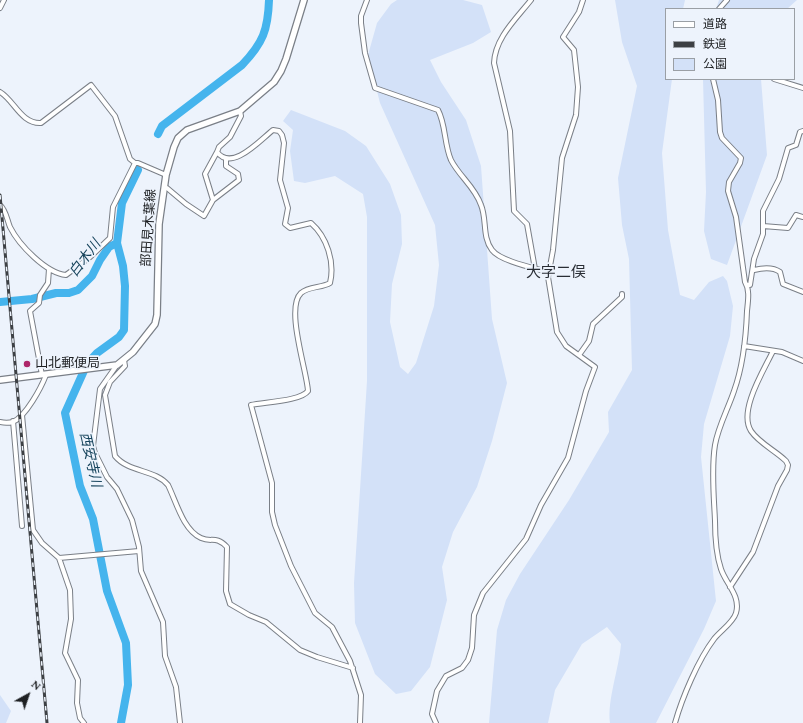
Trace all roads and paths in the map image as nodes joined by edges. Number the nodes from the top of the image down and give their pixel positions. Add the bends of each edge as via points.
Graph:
1 (4, 0) edge
2 (304, 0) edge
3 (367, 0) edge
4 (531, 0) edge
5 (583, 0) edge
6 (727, 0) edge
7 (0, 8) edge
8 (720, 8) edge
9 (713, 80) edge
10 (777, 80) edge
11 (803, 88) edge
12 (0, 92) edge
13 (240, 111) junction
14 (803, 131) edge
15 (217, 152) junction
16 (226, 159) junction
17 (135, 163) junction
18 (166, 175) junction
19 (164, 188) junction
20 (213, 200) junction
21 (0, 205) edge
22 (803, 217) edge
23 (763, 226) junction
24 (49, 269) junction
25 (534, 269) junction
26 (754, 270) junction
27 (548, 272) junction
28 (747, 285) junction
29 (803, 292) edge
30 (622, 294) dead end
31 (744, 346) junction
32 (773, 350) junction
33 (579, 355) junction
34 (124, 360) junction
35 (803, 361) edge
36 (117, 365) junction
37 (44, 375) junction
38 (0, 380) edge
39 (22, 415) junction
40 (13, 421) junction
41 (0, 422) edge
42 (22, 526) dead end
43 (139, 551) junction
44 (59, 558) junction
45 (730, 587) junction
46 (353, 668) junction
47 (84, 723) edge
48 (180, 723) edge
49 (360, 723) edge
50 (436, 723) edge
51 (675, 723) edge

1 - 7 street
2 - 13 main road, 部田見木葉線 via 281,71 264,92
3 - 25 street via 361,23 365,53 375,88 438,110 452,161 474,189 481,205 485,235 492,250 504,258
4 - 25 street via 498,43 494,63 510,131 514,211 527,224
5 - 27 street via 579,12 563,37 574,50 578,87 576,115 562,158 553,250
6 - 8 street
9 - 28 street via 722,138 740,158 728,190 736,217
10 - 11 street
12 - 17 street via 5,94 20,113 41,123 91,85 115,116 127,152
13 - 15 street via 241,116 230,137
13 - 18 main road, 部田見木葉線 via 187,130 178,138
14 - 23 street via 800,132 796,145 788,148 779,179 763,211
15 - 16 street
15 - 20 street via 206,174
16 - 20 street via 226,166 238,174 238,180
16 - 46 street via 238,157 273,130 279,131 284,143 280,180 288,208 285,224 290,228 311,223 330,253 333,272 330,283 302,292 296,301 298,344 308,391 305,395 291,399 251,405 271,478 272,512 284,549 315,613 332,627
17 - 18 street
17 - 24 street via 113,207 110,238 69,274 63,275
18 - 19 main road, 部田見木葉線
19 - 20 street via 204,216
19 - 34 main road, 部田見木葉線 via 159,224 157,315 154,324
21 - 24 street via 18,240
22 - 23 street via 796,215 788,228
23 - 26 street via 763,234 754,259
24 - 37 street via 48,283 40,295 40,301 30,311
25 - 27 street
26 - 28 street via 750,285
26 - 29 street via 777,270 783,284
27 - 33 street via 557,332 566,346
28 - 31 street
30 - 33 street via 622,297 593,324 589,341
31 - 32 street
31 - 45 street via 734,390 717,434 714,454 714,520 721,568
32 - 35 street
32 - 45 street via 749,404 747,418 751,432 786,461 787,470 778,486 753,552
33 - 50 street via 595,367 568,458 526,539 515,549 483,593 474,615 472,648 468,660 462,668 446,676 437,691 432,714
34 - 36 main road, 部田見木葉線
34 - 46 street via 125,366 110,382 105,395 115,456 127,466 164,480 189,528 199,537 217,539 227,547 226,591 230,604 266,622 300,650
36 - 37 main road, 部田見木葉線
36 - 43 street via 100,389 94,446 107,477 117,490 132,520
37 - 38 main road, 部田見木葉線
37 - 39 street via 42,384
39 - 40 street
39 - 44 street via 33,530 42,543
40 - 41 street
40 - 42 street
43 - 44 street
43 - 48 street via 141,571 163,622 165,656 176,687
44 - 47 street via 71,595 71,619 65,653 78,680 77,703 80,718
45 - 51 street via 736,601 735,615 714,638 701,659
46 - 49 street via 361,695

